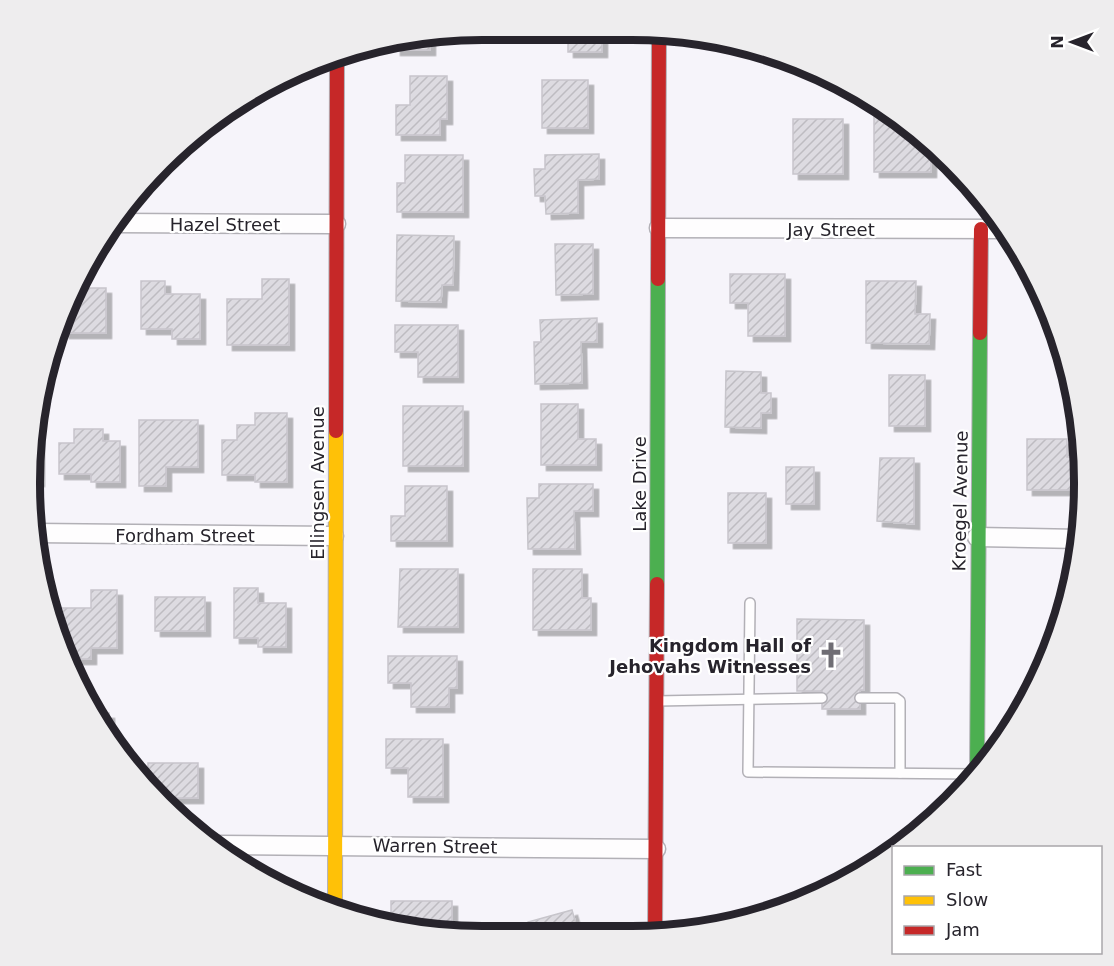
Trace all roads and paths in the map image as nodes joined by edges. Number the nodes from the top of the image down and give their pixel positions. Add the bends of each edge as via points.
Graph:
1 (660, 41) edge
2 (337, 66) edge
3 (125, 224) edge
4 (336, 224) junction
5 (658, 228) junction
6 (981, 229) junction
7 (993, 229) edge
8 (43, 533) edge
9 (334, 536) junction
10 (977, 537) junction
11 (1070, 539) edge
12 (750, 603) dead end
13 (822, 698) dead end
14 (860, 698) dead end
15 (749, 699) junction
16 (656, 701) junction
17 (977, 758) edge
18 (900, 773) junction
19 (966, 773) edge
20 (335, 844) junction
21 (229, 845) edge
22 (656, 849) junction
23 (335, 900) edge
24 (656, 925) edge

1 - 5 street, Lake Drive
2 - 4 street, Ellingsen Avenue
3 - 4 street, Hazel Street
4 - 9 street, Ellingsen Avenue
5 - 6 street, Jay Street
5 - 16 street, Lake Drive
6 - 7 street, Jay Street
6 - 10 street, Kroegel Avenue
8 - 9 street, Fordham Street
9 - 20 street, Ellingsen Avenue
10 - 11 street
10 - 17 street, Kroegel Avenue
12 - 15 lane
13 - 15 lane
14 - 18 lane via 900,701
15 - 16 lane
15 - 18 lane via 748,772
16 - 22 street, Lake Drive
18 - 19 lane
20 - 21 street, Warren Street
20 - 22 street, Warren Street
20 - 23 street, Ellingsen Avenue
22 - 24 street, Lake Drive

